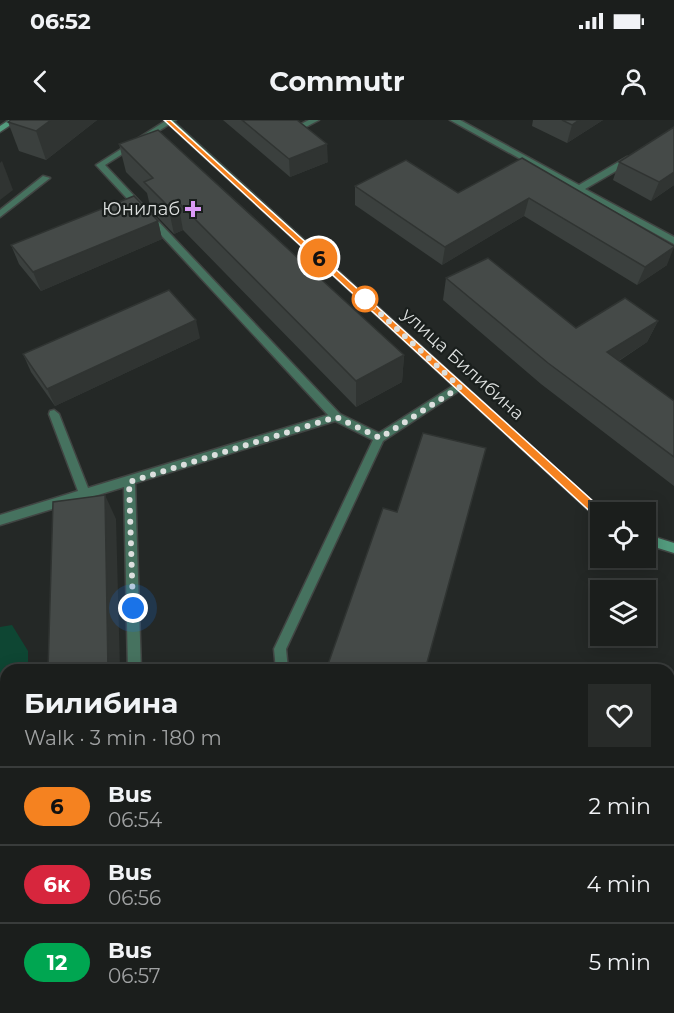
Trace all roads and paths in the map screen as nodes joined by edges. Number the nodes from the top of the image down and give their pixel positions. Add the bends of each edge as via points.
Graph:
1 (14, 120) edge
2 (169, 120) edge
3 (290, 120) edge
4 (315, 120) edge
5 (454, 120) edge
6 (299, 127) junction
7 (0, 130) edge
8 (307, 132) edge
9 (637, 156) edge
10 (46, 178) dead end
11 (578, 189) junction
12 (0, 214) edge
13 (674, 241) edge
14 (460, 387) junction
15 (54, 414) dead end
16 (336, 417) junction
17 (380, 438) junction
18 (129, 482) junction
19 (85, 494) junction
20 (590, 505) edge
21 (0, 520) edge
22 (656, 542) edge
23 (674, 548) edge
24 (135, 664) edge
25 (281, 664) edge

1 - 7 street
2 - 14 street, улица Билибина
2 - 16 lane via 100,165
3 - 6 lane
4 - 6 lane
5 - 11 lane
6 - 8 lane
9 - 11 lane
10 - 12 lane
11 - 13 lane
14 - 17 lane
14 - 20 street, улица Билибина
15 - 19 lane
16 - 17 lane
16 - 18 lane
17 - 25 lane via 280,649
18 - 19 lane
18 - 24 lane
19 - 21 lane
22 - 23 street

